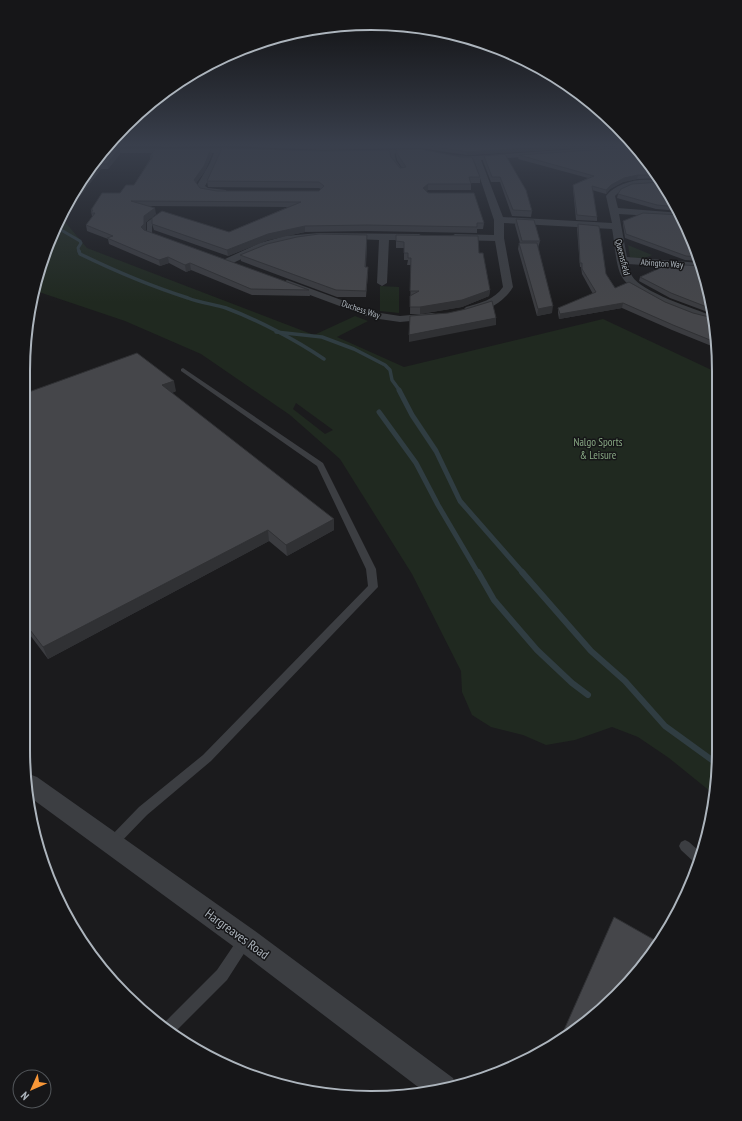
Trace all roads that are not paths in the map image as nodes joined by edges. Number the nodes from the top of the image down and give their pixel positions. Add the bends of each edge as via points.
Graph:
1 (488, 197) edge
2 (610, 197) edge
3 (615, 211) junction
4 (164, 213) edge
5 (674, 215) edge
6 (498, 220) junction
7 (616, 226) junction
8 (152, 234) edge
9 (384, 236) junction
10 (430, 237) edge
11 (445, 237) edge
12 (499, 238) junction
13 (623, 260) junction
14 (695, 265) edge
15 (243, 267) edge
16 (278, 279) edge
17 (382, 283) dead end
18 (462, 311) edge
19 (446, 314) edge
20 (707, 317) edge
21 (182, 370) dead end
22 (32, 786) edge
23 (112, 843) junction
24 (685, 846) dead end
25 (695, 856) edge
26 (246, 940) junction
27 (170, 1026) edge
28 (433, 1085) edge

1 - 6 street
2 - 3 street, Queensfield
3 - 5 street
3 - 7 street, Queensfield
4 - 8 lane via 150,222
6 - 7 street
6 - 12 street
7 - 13 street, Queensfield
9 - 10 street
9 - 15 street via 288,238 225,260
9 - 17 street
11 - 12 street
12 - 18 street via 508,287 506,291 500,298 488,304
13 - 14 street, Abington Way
13 - 20 street, Queensfield via 626,276 632,284
16 - 19 street, Duchess Way via 372,315 410,319
21 - 23 lane via 320,465 371,569 373,587 207,758 143,811
22 - 23 street, Hargreaves Road
23 - 26 street, Hargreaves Road
24 - 25 lane
26 - 27 lane via 222,975
26 - 28 street, Hargreaves Road

